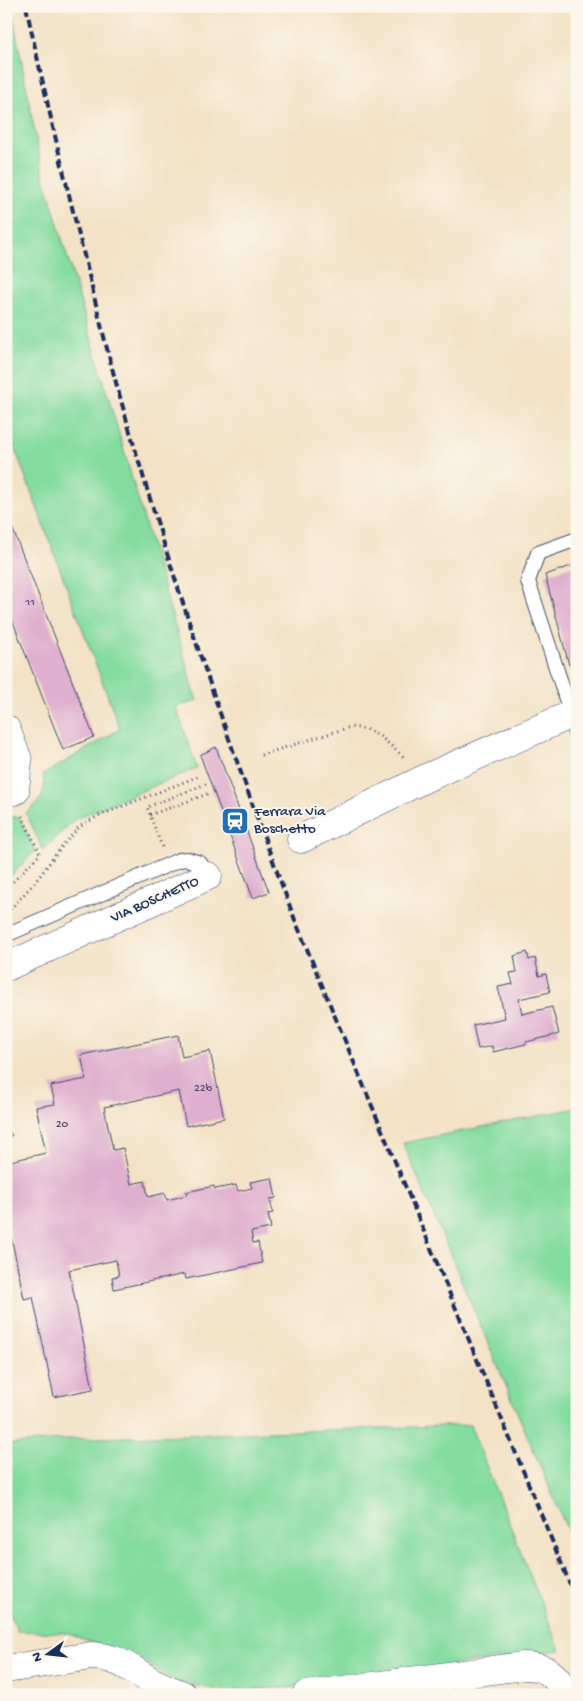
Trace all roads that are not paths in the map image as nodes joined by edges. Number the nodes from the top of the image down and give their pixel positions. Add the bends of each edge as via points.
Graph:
1 (577, 539) edge
2 (574, 713) edge
3 (6, 729) edge
4 (18, 802) road end
5 (301, 839) dead end
6 (208, 876) joint
7 (6, 935) edge
8 (6, 967) edge
9 (6, 1669) edge
10 (183, 1695) edge
11 (306, 1695) edge
12 (566, 1695) edge

1 - 2 lane via 538,553 528,581
2 - 5 street via 426,778
3 - 4 street via 18,760
6 - 7 lane, VIA BOSCHETTO via 200,863 194,860 168,864
6 - 8 street, VIA BOSCHETTO
9 - 10 street via 104,1656
11 - 12 street via 523,1666 547,1670

